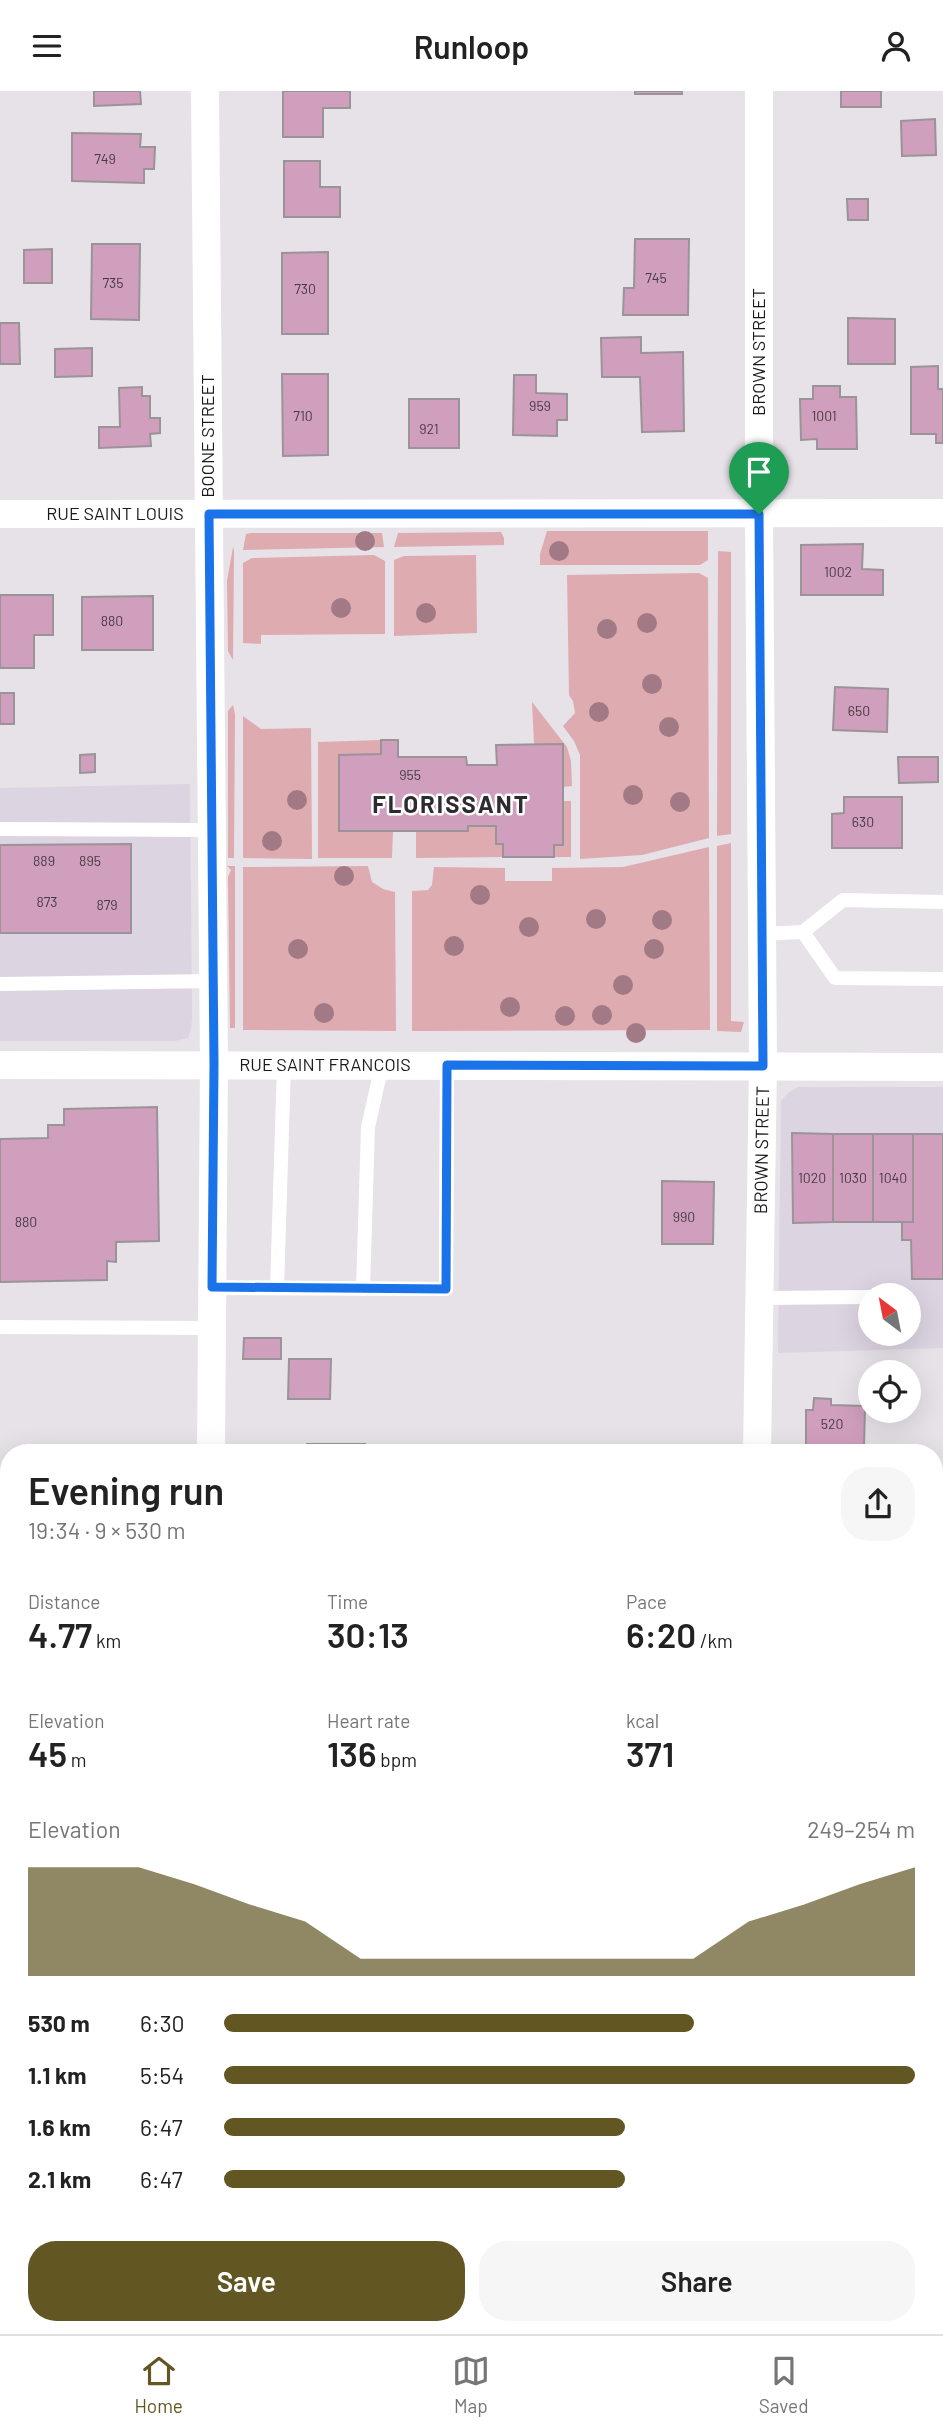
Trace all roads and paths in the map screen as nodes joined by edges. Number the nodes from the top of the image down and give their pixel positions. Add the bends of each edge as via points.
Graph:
1 (205, 91) edge
2 (759, 91) edge
3 (943, 513) edge
4 (0, 514) edge
5 (209, 514) junction
6 (759, 514) junction
7 (0, 829) edge
8 (212, 830) junction
9 (943, 902) edge
10 (803, 932) junction
11 (762, 934) junction
12 (943, 979) edge
13 (214, 981) junction
14 (0, 984) edge
15 (0, 1065) edge
16 (214, 1065) junction
17 (284, 1065) junction
18 (382, 1065) junction
19 (447, 1065) junction
20 (763, 1066) junction
21 (943, 1067) edge
22 (212, 1287) junction
23 (277, 1288) junction
24 (363, 1289) junction
25 (858, 1297) edge
26 (759, 1298) junction
27 (0, 1327) edge
28 (212, 1328) junction
29 (211, 1444) edge
30 (757, 1444) edge

1 - 5 street, BOONE STREET
2 - 6 street, BROWN STREET
3 - 6 street, RUE SAINT LOUIS
4 - 5 street, RUE SAINT LOUIS
5 - 6 street, RUE SAINT LOUIS
5 - 8 street, BOONE STREET
6 - 11 street, BROWN STREET
7 - 8 lane
8 - 13 street, BOONE STREET
9 - 10 lane via 844,900
10 - 11 lane
10 - 12 lane via 835,978
11 - 20 street, BROWN STREET
13 - 14 lane
13 - 16 street, BOONE STREET
15 - 16 street, RUE SAINT FRANCOIS
16 - 17 street, RUE SAINT FRANCOIS
16 - 22 street, BOONE STREET
17 - 18 street, RUE SAINT FRANCOIS
17 - 23 lane
18 - 19 street, RUE SAINT FRANCOIS
18 - 24 lane via 368,1127
19 - 20 street, RUE SAINT FRANCOIS
19 - 24 lane via 446,1289
20 - 21 street, RUE SAINT FRANCOIS
20 - 26 street, BROWN STREET
22 - 23 lane
22 - 28 street, BOONE STREET
23 - 24 lane
25 - 26 lane
26 - 30 street, BROWN STREET
27 - 28 lane
28 - 29 street, BOONE STREET

